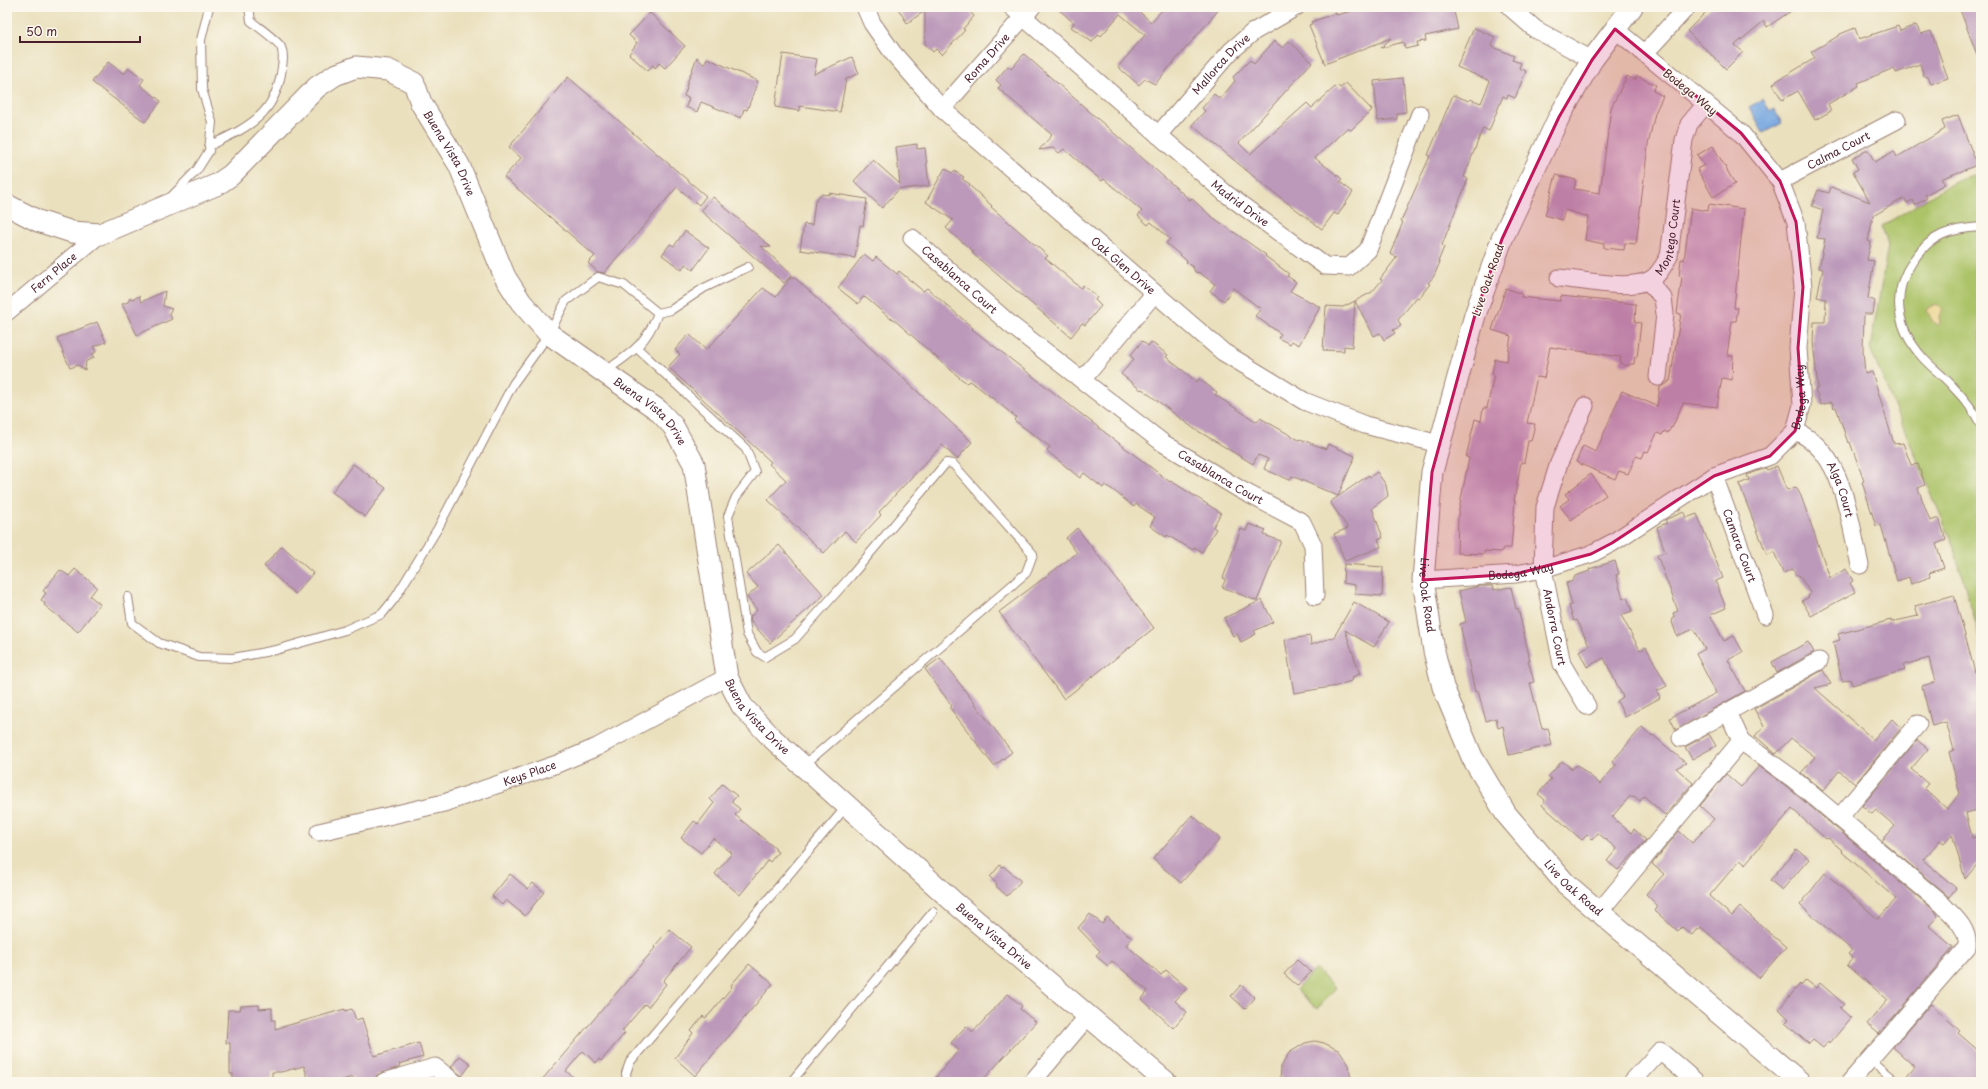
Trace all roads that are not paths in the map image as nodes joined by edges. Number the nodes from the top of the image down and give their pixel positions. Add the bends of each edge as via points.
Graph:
1 (209, 7) edge
2 (250, 7) edge
3 (865, 7) edge
4 (1296, 7) edge
5 (1510, 7) edge
6 (1632, 7) edge
7 (1687, 7) edge
8 (1023, 10) edge
9 (1615, 29) junction
10 (1644, 54) junction
11 (1592, 60) junction
12 (1705, 104) junction
13 (942, 109) junction
14 (1420, 114) dead end
15 (1897, 120) dead end
16 (1158, 135) junction
17 (209, 146) junction
18 (1780, 181) junction
19 (7, 205) edge
20 (160, 208) junction
21 (1981, 227) edge
22 (100, 234) junction
23 (912, 238) dead end
24 (748, 266) dead end
25 (1559, 278) dead end
26 (1648, 281) junction
27 (1154, 294) junction
28 (7, 312) edge
29 (658, 313) junction
30 (549, 334) junction
31 (637, 348) junction
32 (603, 372) junction
33 (1658, 377) dead end
34 (1082, 380) junction
35 (1585, 406) dead end
36 (1981, 425) edge
37 (1795, 431) junction
38 (1439, 444) junction
39 (1714, 476) junction
40 (1860, 565) dead end
41 (1543, 568) junction
42 (1424, 580) junction
43 (1315, 596) dead end
44 (128, 597) dead end
45 (1765, 614) dead end
46 (1819, 661) dead end
47 (728, 677) junction
48 (1587, 706) dead end
49 (1728, 712) junction
50 (1918, 724) dead end
51 (1681, 738) dead end
52 (1741, 741) junction
53 (802, 766) junction
54 (846, 806) junction
55 (1839, 818) junction
56 (319, 832) dead end
57 (933, 912) dead end
58 (1599, 912) junction
59 (1088, 1016) junction
60 (1870, 1059) junction
61 (384, 1082) edge
62 (454, 1082) edge
63 (627, 1082) edge
64 (791, 1082) edge
65 (1032, 1082) edge
66 (1166, 1082) edge
67 (1632, 1082) edge
68 (1696, 1082) edge
69 (1800, 1082) edge
70 (1850, 1082) edge
71 (1897, 1082) edge

1 - 17 lane via 201,40 202,88 212,122
2 - 17 lane via 251,21 281,46 284,59 280,81 273,99 256,121
3 - 13 street, Oak Glen Drive via 872,23 893,53
4 - 16 street, Mallorca Drive via 1253,32 1231,51
5 - 11 street via 1535,29
6 - 9 street, Live Oak Road
7 - 10 street
8 - 13 street, Roma Drive
8 - 16 street, Madrid Drive
9 - 10 street, Bodega Way
9 - 11 street, Live Oak Road
10 - 12 street, Bodega Way
11 - 38 street, Live Oak Road via 1559,117 1502,239 1475,315
12 - 18 street, Bodega Way via 1741,133
12 - 26 street, Montego Court via 1689,124 1684,140 1669,256 1663,269
13 - 27 street, Oak Glen Drive
14 - 16 street, Madrid Drive via 1368,250 1349,267 1325,266 1225,192
15 - 18 street, Calma Court
17 - 20 lane via 209,151 197,170
18 - 37 street, Bodega Way via 1796,222 1803,287 1798,348 1802,405
19 - 22 street, Buena Vista Drive via 38,221 72,232
20 - 22 street, Buena Vista Drive
20 - 30 street, Buena Vista Drive via 218,184 232,175 317,87 334,75 356,67 388,70 414,83 421,102 459,166 505,277 521,302
21 - 36 lane via 1950,231 1932,239 1910,266 1898,299 1902,322 1912,344 1961,395
22 - 28 street, Fern Place
23 - 34 street, Casablanca Court via 1011,325
24 - 29 lane via 704,288 671,310
25 - 26 street, Montego Court via 1627,285
26 - 33 street via 1663,298 1665,314
27 - 34 street
27 - 38 street, Oak Glen Drive via 1223,352 1304,401 1365,425
29 - 30 lane via 624,285 598,277 566,301
29 - 31 lane via 653,327
30 - 32 street, Buena Vista Drive
30 - 44 lane via 513,384 438,528 395,598 382,614 345,630 276,650 233,658 199,657 159,643 132,623
31 - 32 lane
31 - 53 lane via 746,449 755,472 736,497 728,516 747,634 757,652 765,657 795,639 852,576 946,463 953,464 1033,554 1026,573
32 - 47 street, Buena Vista Drive via 658,410 673,426 694,464
34 - 43 street, Casablanca Court via 1163,443 1241,490 1302,522 1313,545
35 - 41 street, Andorra Court via 1559,463 1545,507
37 - 39 street, Bodega Way via 1770,456
37 - 40 street, Alga Court via 1805,435 1828,458 1840,481
38 - 42 street, Live Oak Road via 1432,472
39 - 41 street, Bodega Way via 1612,543 1591,554
39 - 45 street, Camara Court
41 - 42 street, Bodega Way via 1516,574
41 - 48 street, Andorra Court via 1562,664
42 - 58 street, Live Oak Road via 1434,651 1443,687 1472,757 1506,814 1565,883
46 - 49 street
47 - 53 street, Buena Vista Drive via 742,706 758,725
47 - 56 street, Keys Place via 597,747 557,764 444,802
49 - 51 street
49 - 52 street
50 - 55 street
52 - 55 street via 1792,778
52 - 58 street
53 - 54 street, Buena Vista Drive
54 - 59 street, Buena Vista Drive
54 - 63 lane via 630,1062 626,1073
55 - 60 street via 1942,904 1963,927 1968,938 1967,948
57 - 64 lane
58 - 69 street, Live Oak Road
59 - 65 street
59 - 66 street, Buena Vista Drive
60 - 70 street
60 - 71 lane
61 - 62 street via 435,1067
67 - 68 street via 1660,1051

